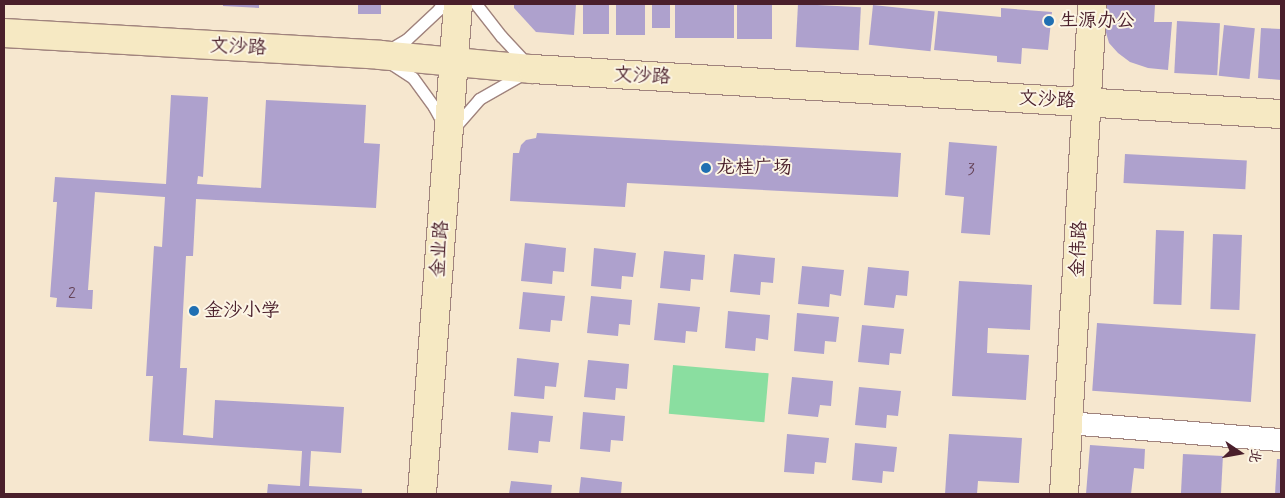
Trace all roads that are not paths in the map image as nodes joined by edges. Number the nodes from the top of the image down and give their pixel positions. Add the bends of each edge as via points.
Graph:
1 (442, 4) edge
2 (458, 4) edge
3 (476, 4) edge
4 (1092, 4) edge
5 (4, 33) edge
6 (380, 56) junction
7 (453, 62) junction
8 (532, 69) junction
9 (1088, 103) junction
10 (1281, 114) edge
11 (448, 134) junction
12 (1068, 423) junction
13 (1281, 440) edge
14 (422, 494) edge
15 (1064, 494) edge

1 - 6 lane via 407,39
2 - 7 street, 金业路
3 - 8 lane
4 - 9 street, 金伟路
5 - 6 street, 文沙路
6 - 7 street, 文沙路
6 - 11 lane via 413,78
7 - 8 street, 文沙路
7 - 11 street, 金业路
8 - 9 street, 文沙路
8 - 11 lane via 479,99
9 - 10 street, 文沙路
9 - 12 street, 金伟路
11 - 14 street, 金业路
12 - 13 street
12 - 15 street, 金伟路

